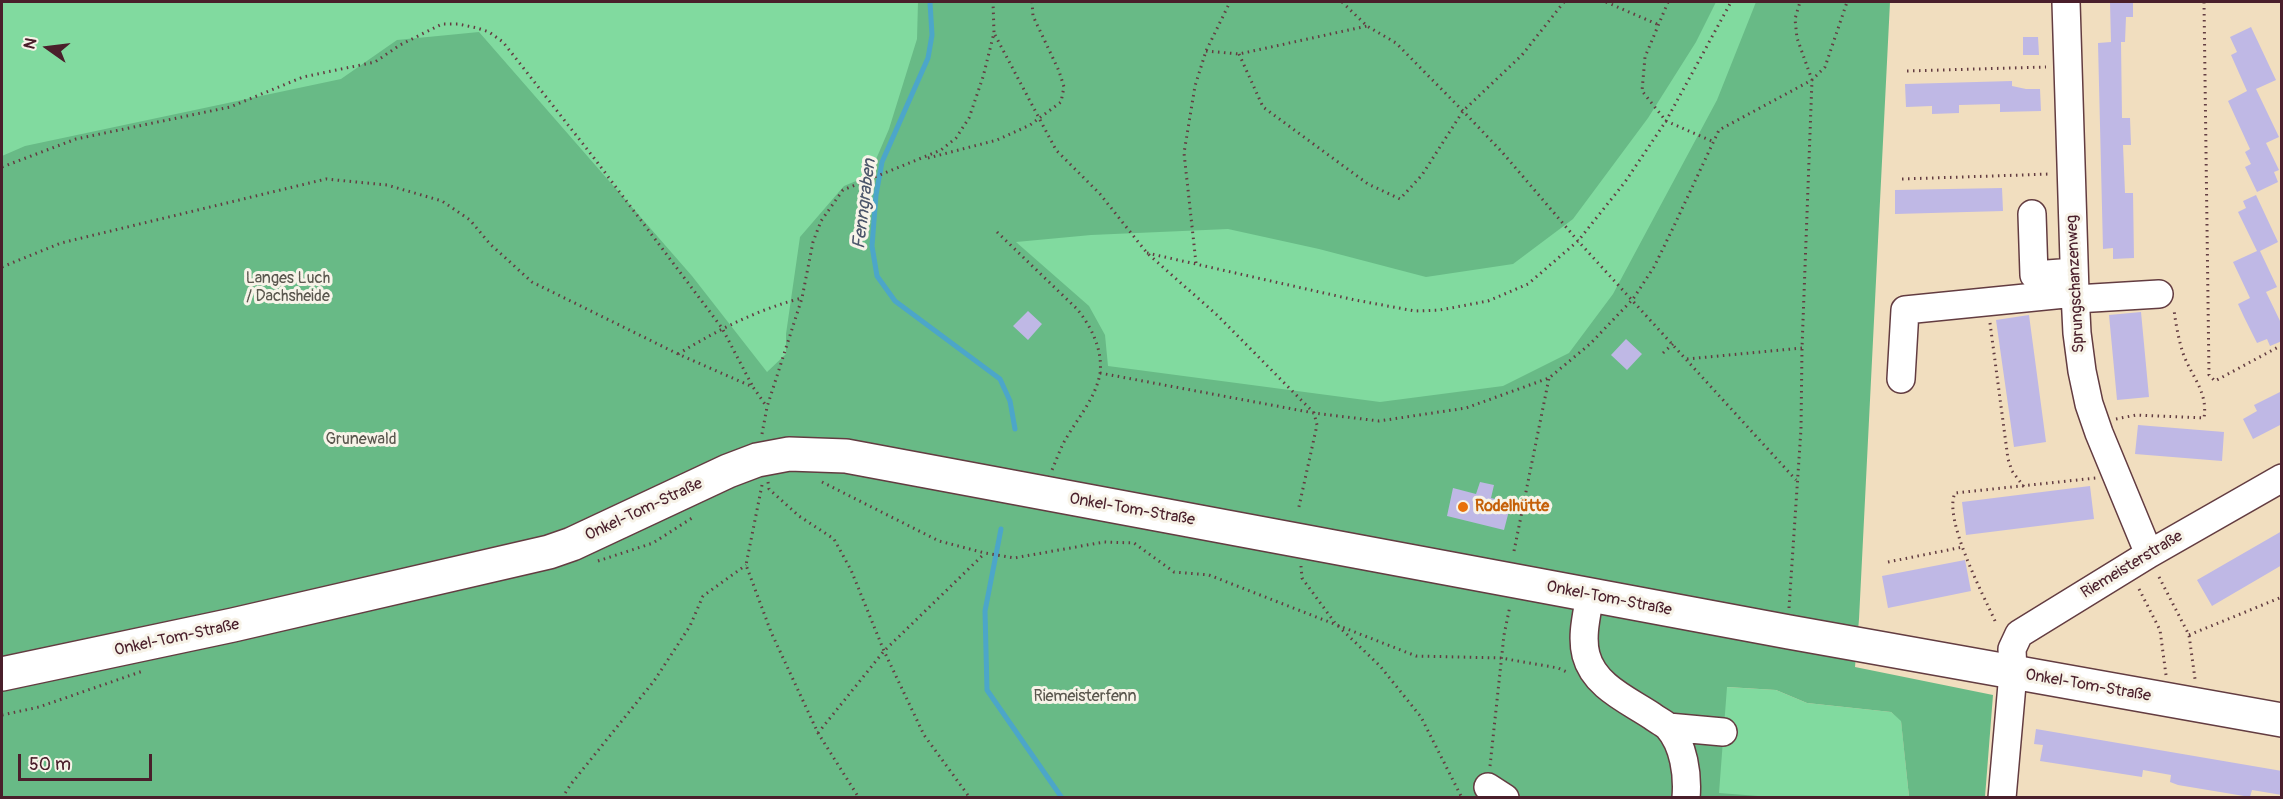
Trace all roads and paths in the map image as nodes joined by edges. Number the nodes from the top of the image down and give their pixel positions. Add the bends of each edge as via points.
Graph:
1 (993, 2) edge
2 (1032, 2) edge
3 (1230, 2) edge
4 (1342, 2) edge
5 (1564, 2) edge
6 (1606, 2) edge
7 (1668, 2) edge
8 (1731, 2) edge
9 (1800, 2) edge
10 (1847, 2) edge
11 (2066, 2) edge
12 (2204, 2) edge
13 (1659, 25) junction
14 (1368, 26) junction
15 (994, 33) junction
16 (1206, 51) junction
17 (1239, 54) junction
18 (2056, 67) dead end
19 (1907, 71) dead end
20 (1812, 80) junction
21 (1463, 111) junction
22 (1039, 117) junction
23 (1666, 121) junction
24 (1714, 142) junction
25 (919, 160) junction
26 (2, 167) edge
27 (2058, 173) dead end
28 (1902, 179) dead end
29 (2032, 214) dead end
30 (997, 232) dead end
31 (1578, 241) junction
32 (1147, 253) junction
33 (1196, 263) junction
34 (2, 267) edge
35 (2075, 288) junction
36 (802, 298) junction
37 (2166, 298) joint
38 (1633, 299) junction
39 (2000, 300) junction
40 (722, 328) junction
41 (1673, 344) junction
42 (2282, 345) edge
43 (1802, 348) junction
44 (1663, 353) dead end
45 (678, 354) junction
46 (1687, 360) junction
47 (1100, 373) junction
48 (1549, 378) junction
49 (1901, 379) dead end
50 (753, 387) junction
51 (1314, 413) junction
52 (2115, 420) dead end
53 (2100, 477) dead end
54 (2282, 478) edge
55 (767, 480) dead end
56 (1796, 480) junction
57 (763, 483) dead end
58 (2024, 487) junction
59 (1042, 494) junction
60 (1298, 511) dead end
61 (1963, 548) junction
62 (1514, 551) dead end
63 (1300, 561) dead end
64 (1888, 562) dead end
65 (746, 565) junction
66 (2154, 566) junction
67 (2139, 589) dead end
68 (1590, 595) junction
69 (2282, 597) edge
70 (1510, 605) dead end
71 (1789, 608) dead end
72 (1995, 621) dead end
73 (1335, 623) junction
74 (2189, 635) junction
75 (884, 651) junction
76 (1501, 658) junction
77 (2013, 673) junction
78 (2, 674) edge
79 (2166, 676) dead end
80 (2196, 681) dead end
81 (1607, 687) junction
82 (2282, 720) edge
83 (1668, 727) junction
84 (1723, 732) dead end
85 (818, 733) junction
86 (1497, 792) edge
87 (562, 798) edge
88 (860, 798) edge
89 (970, 798) edge
90 (1462, 798) edge
91 (1686, 798) edge
92 (2002, 798) edge

1 - 15 path
2 - 22 path via 1033,16 1064,87 1061,102
3 - 16 path
4 - 14 path
5 - 21 path via 1522,55
6 - 13 path
7 - 13 path
8 - 23 path
9 - 20 path via 1795,20 1797,38
10 - 20 path via 1825,67
11 - 35 street, Sprungschanzenweg
12 - 42 path via 2209,375 2215,381
13 - 23 path via 1645,57 1642,91
14 - 17 path
14 - 21 path via 1396,43
15 - 22 path
15 - 25 path via 969,118 956,138
16 - 17 path
16 - 33 path via 1195,86 1184,153
17 - 21 path via 1263,108 1368,184 1400,199 1422,175
18 - 19 path
20 - 24 path via 1719,130
20 - 43 path
21 - 31 path
22 - 25 path via 997,140
22 - 32 path via 1056,150 1100,194
23 - 24 path
23 - 31 path via 1625,182
24 - 38 path via 1674,228
25 - 36 path via 843,190 821,221 813,242
26 - 40 path via 76,139 230,107 303,77 375,62 442,24 477,28 503,42 526,69
27 - 28 path
29 - 35 street via 2034,275
30 - 47 path via 1088,322
31 - 33 path via 1528,284 1488,301 1424,311 1355,300
31 - 38 path
32 - 33 path
32 - 51 path via 1217,315
34 - 45 path via 61,243 326,178 359,180 442,201 470,220 532,282
35 - 37 street
35 - 39 street
35 - 66 street, Sprungschanzenweg via 2077,333 2089,404
36 - 40 path via 768,307
36 - 50 path via 767,406
37 - 52 path via 2185,357 2201,388 2206,407 2204,418 2136,415
38 - 41 path
38 - 48 path via 1590,344
39 - 49 street via 1905,309
39 - 58 path via 1999,308 1989,312 2008,459
40 - 45 path
40 - 50 path
41 - 44 path
41 - 46 path
43 - 46 path
43 - 56 path
45 - 50 path
46 - 56 path
47 - 51 path
47 - 59 path
48 - 51 path via 1466,408 1421,415 1379,421
48 - 62 path
51 - 60 path via 1317,425
53 - 58 path
54 - 66 street, Riemeisterstraße
55 - 75 path via 769,489 799,516 834,539
56 - 71 path
57 - 65 path
58 - 61 path via 1955,493 1951,501
59 - 68 main road, Onkel-Tom-Straße
59 - 78 main road, Onkel-Tom-Straße via 846,456 771,456 728,471 549,552 233,626
61 - 64 path
61 - 72 path
63 - 73 path via 1302,578
65 - 85 path via 771,632
65 - 87 path via 703,596 690,626 654,681
66 - 74 path
66 - 77 street, Riemeisterstraße via 2019,634 2012,649
67 - 79 path via 2160,630
68 - 77 main road, Onkel-Tom-Straße
68 - 81 street via 1584,629 1586,654
69 - 74 path
70 - 76 path
73 - 75 path via 1209,575 1174,572 1134,543 1104,542 1014,558 985,553
73 - 76 path via 1416,656
73 - 90 path via 1380,666 1421,717
74 - 80 path
75 - 85 path
75 - 89 path via 924,735
76 - 81 path via 1558,668
76 - 86 path
77 - 82 main road, Onkel-Tom-Straße
77 - 92 street, Riemeisterstraße
81 - 83 street
83 - 84 street
83 - 91 street via 1687,772
85 - 88 path

